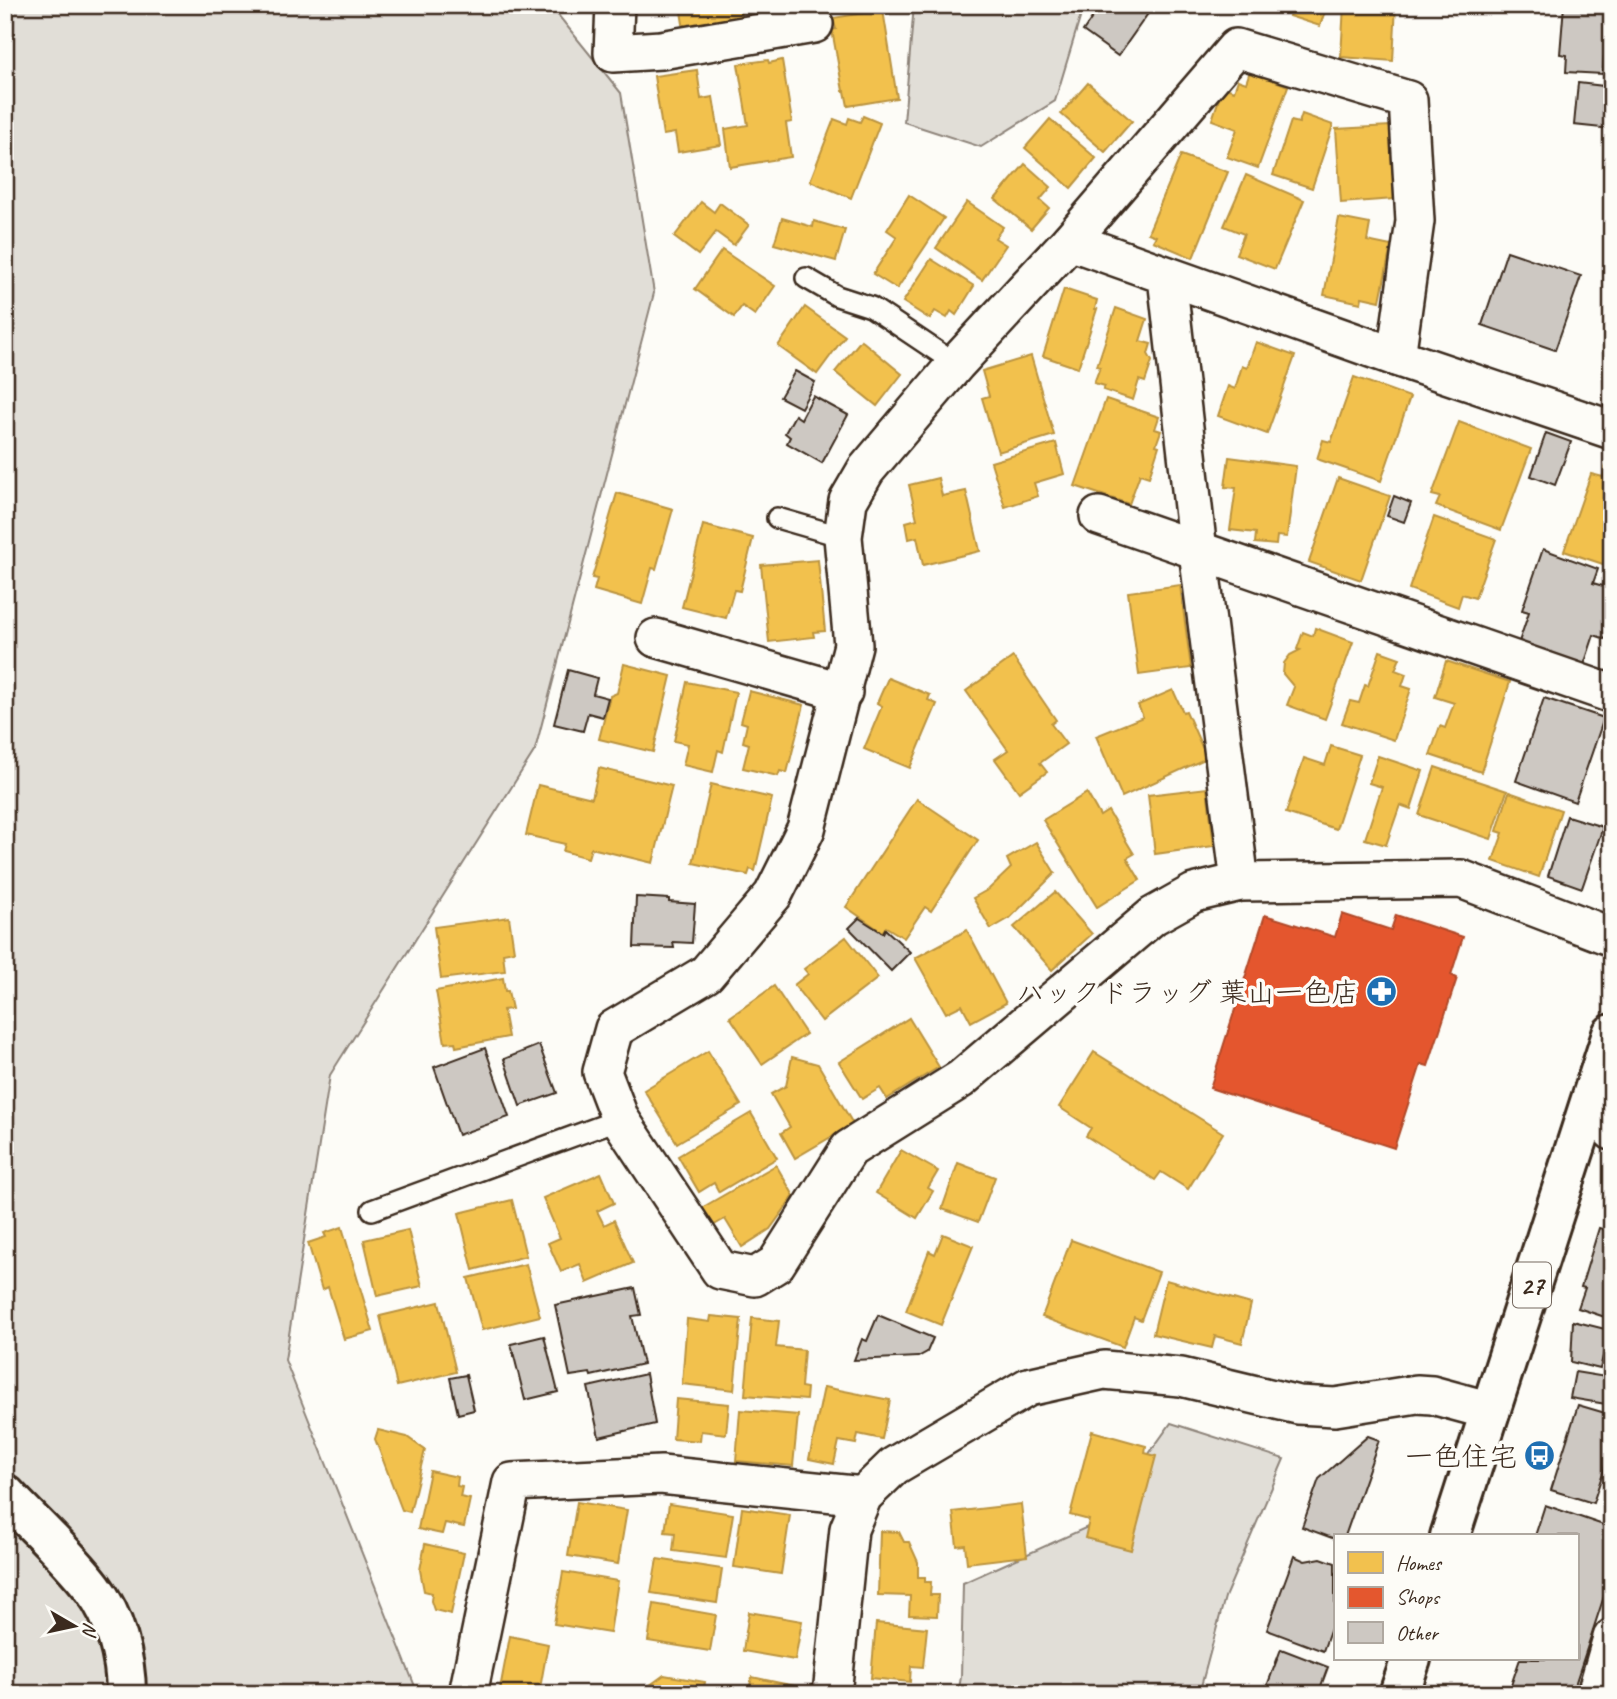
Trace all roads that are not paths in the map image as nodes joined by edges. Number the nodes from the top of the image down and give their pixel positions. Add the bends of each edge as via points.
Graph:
1 (615, 5) edge
2 (814, 24) dead end
3 (1070, 241) junction
4 (1167, 277) junction
5 (806, 278) dead end
6 (1395, 357) junction
7 (956, 364) junction
8 (1612, 430) edge
9 (1099, 516) dead end
10 (777, 518) dead end
11 (843, 537) junction
12 (1198, 551) junction
13 (656, 638) dead end
14 (843, 692) junction
15 (1612, 694) edge
16 (1240, 882) junction
17 (1612, 937) edge
18 (1612, 1034) edge
19 (1605, 1108) edge
20 (620, 1119) junction
21 (372, 1210) dead end
22 (1491, 1410) junction
23 (5, 1494) edge
24 (863, 1496) junction
25 (1451, 1534) edge
26 (1411, 1660) edge
27 (126, 1694) edge
28 (468, 1694) edge
29 (832, 1694) edge
30 (1399, 1694) edge

1 - 2 street via 613,53 661,50
3 - 4 street
3 - 6 street via 1236,48 1408,100 1415,221
3 - 7 street
4 - 6 street
4 - 12 street
5 - 7 lane via 836,296 871,307
6 - 8 street
7 - 11 street via 866,470 848,501
9 - 12 street
10 - 11 lane
11 - 14 street via 853,645
12 - 15 street
12 - 16 street
13 - 14 street
14 - 20 street via 806,829 773,895 706,974 614,1029 602,1072
16 - 17 street via 1461,879
16 - 20 street via 1194,893 1153,916 961,1079 849,1149 776,1264 755,1278 720,1270
18 - 19 main road, 27
19 - 22 main road, 27
20 - 21 lane
22 - 24 street via 1417,1394 1335,1408 1298,1405 1181,1377 1104,1370 1028,1387 894,1466
22 - 25 main road, 27
23 - 27 main road via 94,1589 117,1632
24 - 28 street via 661,1475 512,1482
24 - 29 street via 849,1529
26 - 30 main road

